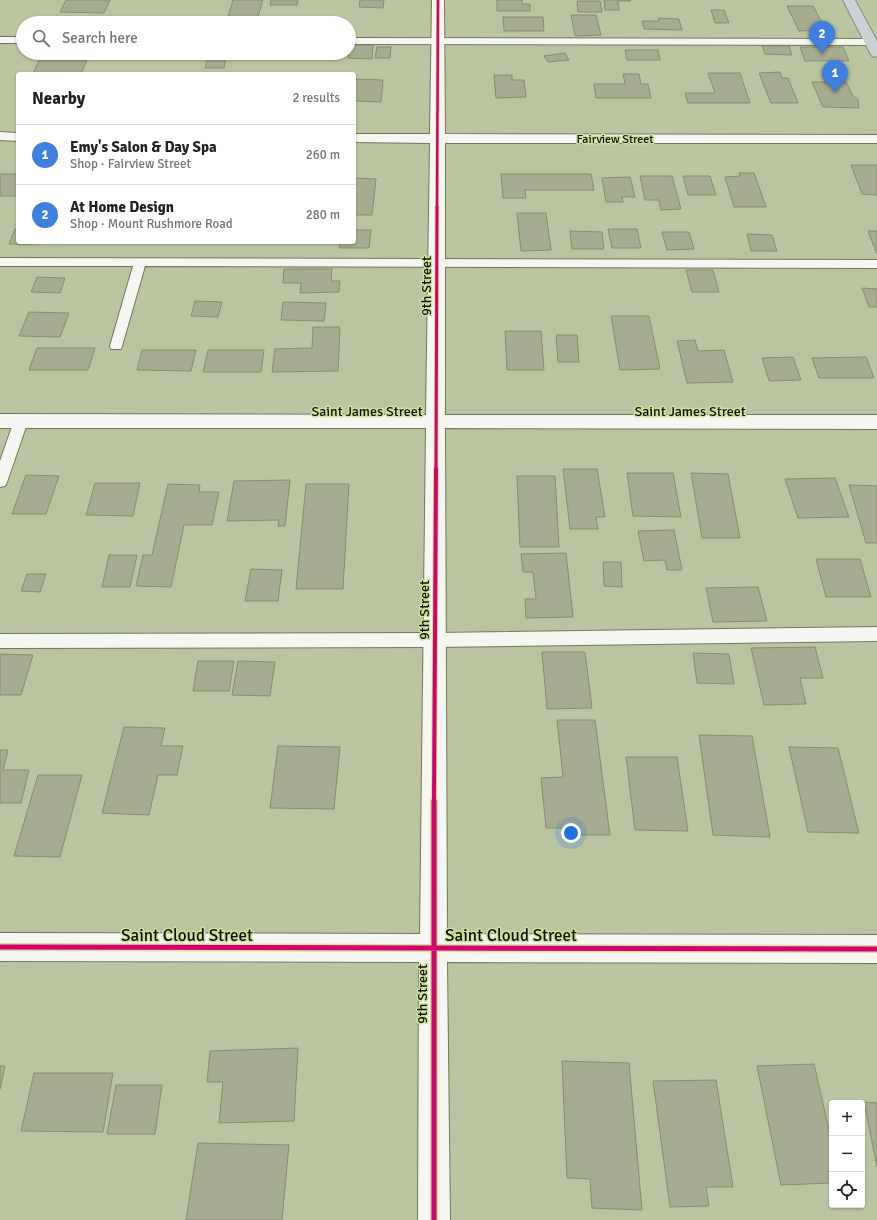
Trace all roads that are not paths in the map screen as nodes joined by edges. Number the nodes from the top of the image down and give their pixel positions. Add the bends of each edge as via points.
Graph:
1 (438, 0) edge
2 (849, 0) edge
3 (0, 40) edge
4 (16, 40) edge
5 (356, 41) edge
6 (438, 41) junction
7 (874, 48) edge
8 (0, 136) edge
9 (16, 137) edge
10 (356, 138) edge
11 (437, 138) junction
12 (877, 139) edge
13 (0, 262) edge
14 (140, 263) junction
15 (438, 264) junction
16 (877, 264) edge
17 (116, 346) dead end
18 (0, 421) edge
19 (21, 421) junction
20 (437, 422) junction
21 (877, 422) edge
22 (0, 482) edge
23 (877, 634) edge
24 (435, 640) junction
25 (0, 642) edge
26 (0, 947) edge
27 (433, 948) junction
28 (877, 949) edge
29 (434, 1220) edge

1 - 6 street, 9th Street
2 - 7 highway
3 - 4 lane
5 - 6 lane
6 - 7 lane
6 - 11 street, 9th Street
8 - 9 street
10 - 11 street, Fairview Street
11 - 12 street, Fairview Street
11 - 15 street, 9th Street
13 - 14 lane
14 - 15 lane
14 - 17 lane
15 - 16 lane
15 - 20 street, 9th Street
18 - 19 street, Saint James Street
19 - 20 street, Saint James Street
19 - 22 lane
20 - 21 street, Saint James Street
20 - 24 street, 9th Street
23 - 24 lane
24 - 25 lane
24 - 27 street, 9th Street
26 - 27 street, Saint Cloud Street
27 - 28 street, Saint Cloud Street
27 - 29 street, 9th Street

